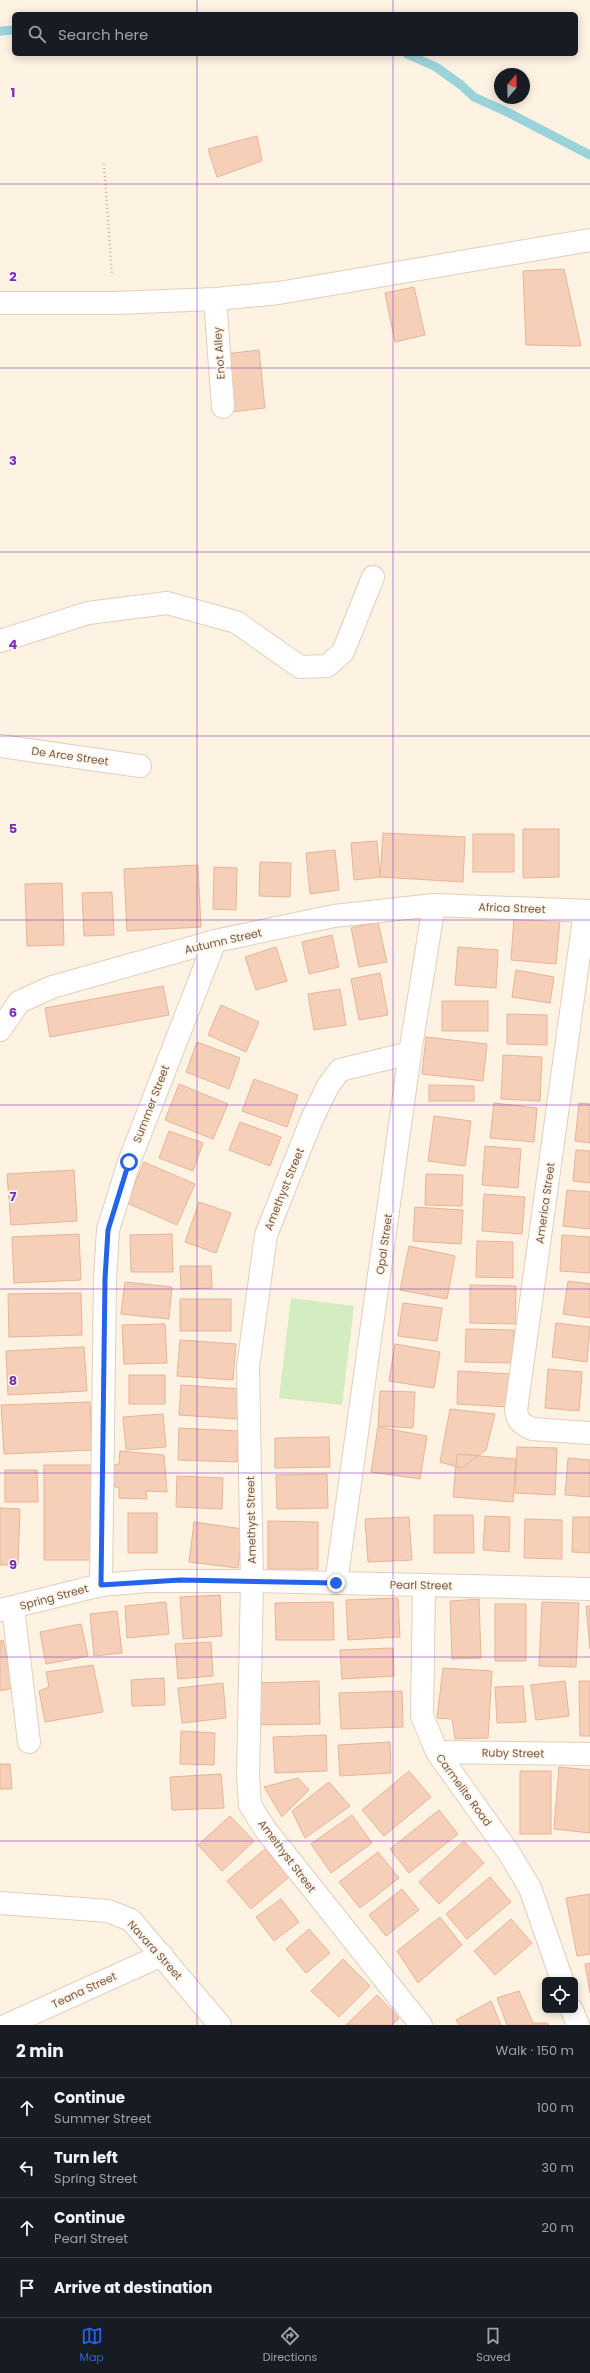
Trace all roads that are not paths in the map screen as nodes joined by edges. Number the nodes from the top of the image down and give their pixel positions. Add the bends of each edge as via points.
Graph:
1 (590, 240) edge
2 (215, 299) junction
3 (0, 303) edge
4 (223, 406) dead end
5 (373, 577) dead end
6 (0, 641) edge
7 (0, 746) edge
8 (140, 766) dead end
9 (434, 905) junction
10 (588, 911) edge
11 (215, 941) junction
12 (0, 1030) edge
13 (410, 1053) junction
14 (590, 1433) edge
15 (252, 1581) junction
16 (336, 1583) junction
17 (101, 1585) junction
18 (424, 1586) junction
19 (590, 1589) edge
20 (6, 1609) edge
21 (29, 1742) dead end
22 (437, 1752) junction
23 (590, 1754) edge
24 (0, 1903) edge
25 (162, 1954) junction
26 (561, 1977) edge
27 (573, 2013) edge
28 (7, 2025) edge
29 (220, 2025) edge
30 (421, 2025) edge
31 (578, 2025) edge

1 - 2 street via 279,293
2 - 3 street via 114,303
2 - 4 street, Enot Alley
5 - 6 street via 343,652 327,666 300,667 236,622 167,603 88,613
7 - 8 street, De Arce Street
9 - 10 street, Africa Street
9 - 11 street, Autumn Street via 334,916
9 - 13 street, Opal Street
10 - 14 street, America Street via 516,1410 517,1418 523,1425 532,1429
11 - 12 street, Autumn Street via 52,987 19,1002
11 - 17 street, Summer Street via 129,1162 108,1230 105,1279
13 - 15 street, Amethyst Street via 340,1070 328,1086 311,1121 266,1235 248,1366
13 - 16 street, Opal Street
15 - 16 street, Pearl Street
15 - 17 street, Spring Street via 172,1580
15 - 30 street, Amethyst Street via 248,1777 250,1805 265,1830
16 - 18 street, Pearl Street
17 - 20 street, Spring Street
18 - 19 street, Pearl Street
18 - 22 street, Carmelite Road via 422,1716
20 - 21 street
22 - 23 street, Ruby Street
22 - 26 street, Carmelite Road via 510,1853 530,1888
24 - 25 street, Navara Street via 108,1911 131,1920
25 - 28 street, Teana Street
25 - 29 street, Navara Street
27 - 31 street

